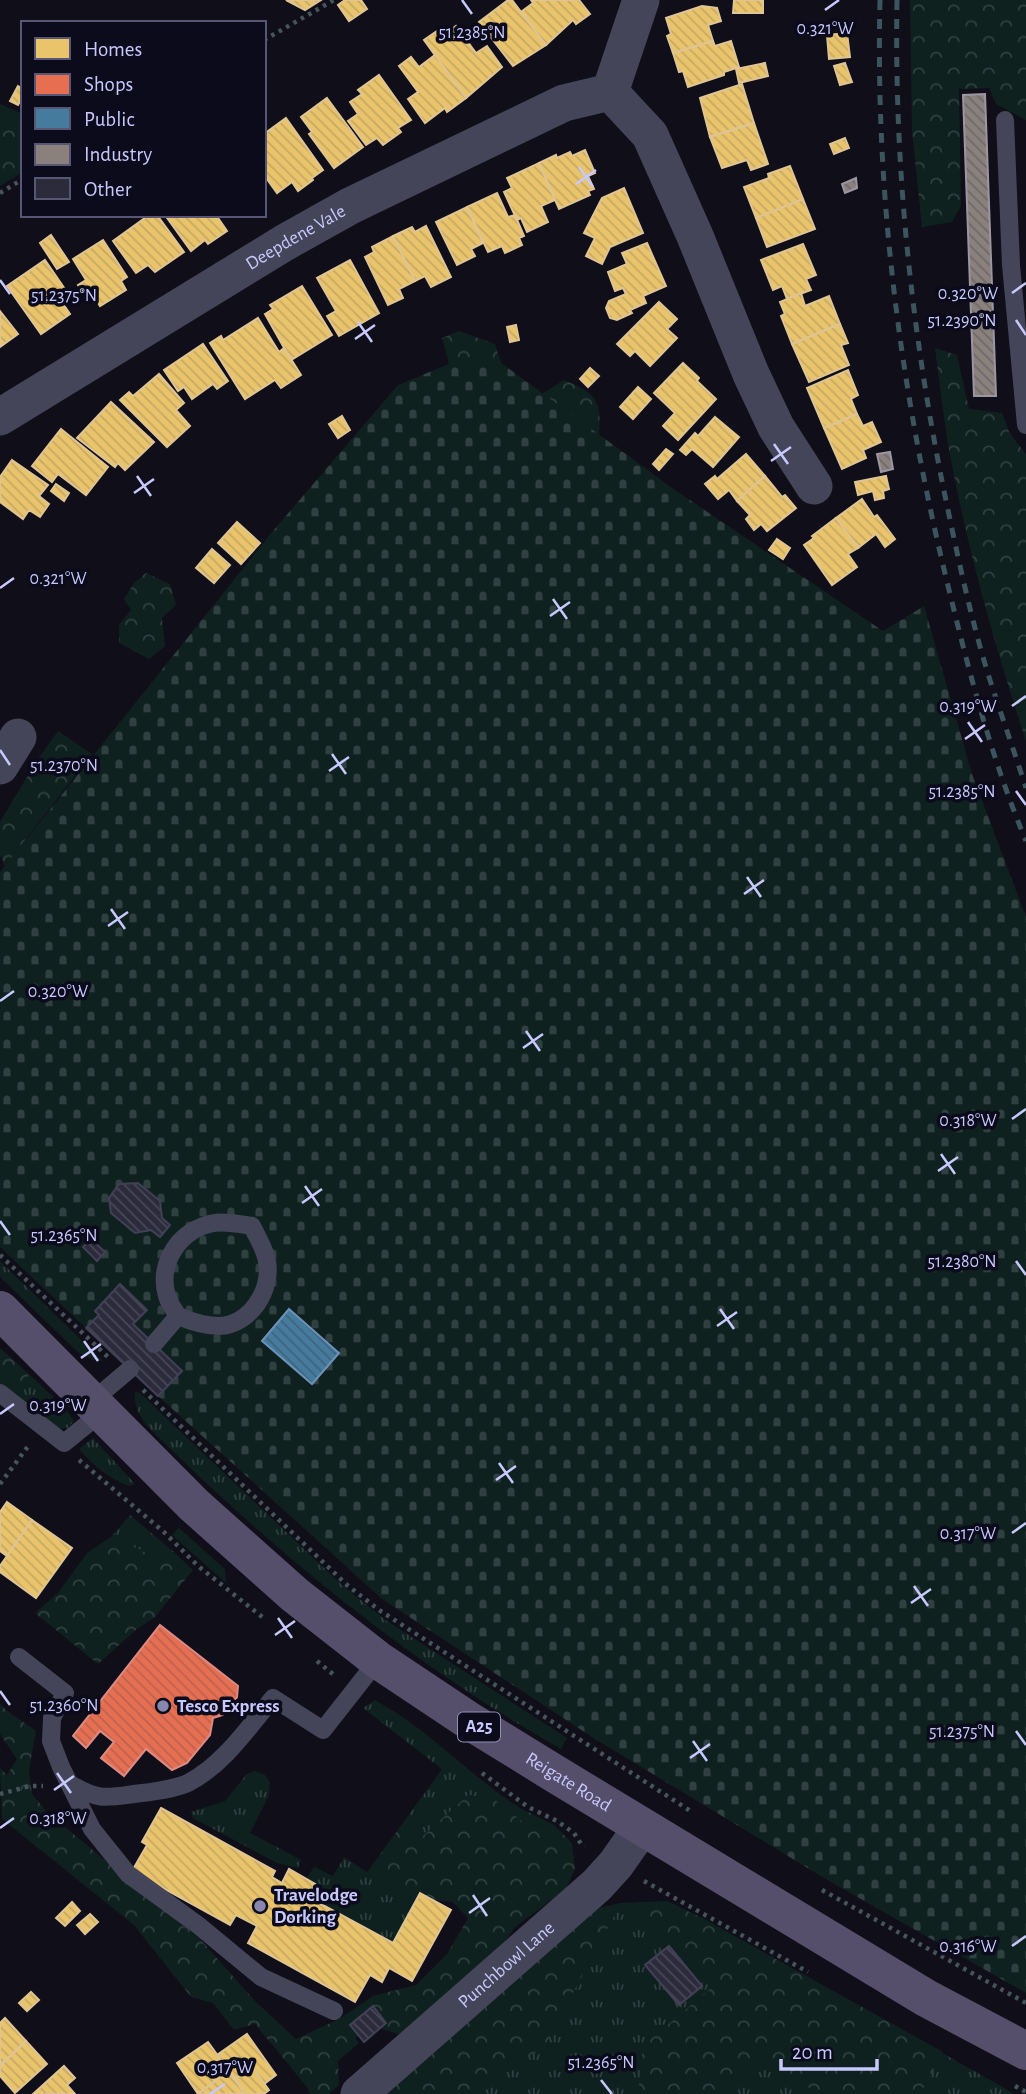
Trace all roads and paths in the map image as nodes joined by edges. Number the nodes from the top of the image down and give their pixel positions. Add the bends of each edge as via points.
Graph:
1 (334, 0) edge
2 (641, 0) edge
3 (266, 39) edge
4 (610, 92) junction
5 (1005, 120) dead end
6 (21, 180) edge
7 (0, 192) edge
8 (1019, 264) edge
9 (0, 417) edge
10 (1026, 425) edge
11 (814, 486) dead end
12 (0, 1255) edge
13 (0, 1310) edge
14 (178, 1316) junction
15 (154, 1344) dead end
16 (127, 1371) junction
17 (0, 1393) edge
18 (96, 1407) junction
19 (44, 1429) junction
20 (64, 1443) junction
21 (0, 1484) edge
22 (165, 1533) dead end
23 (19, 1657) dead end
24 (378, 1660) junction
25 (72, 1785) junction
26 (0, 1794) edge
27 (693, 1812) dead end
28 (642, 1827) junction
29 (819, 1888) dead end
30 (1026, 2003) edge
31 (334, 2011) dead end
32 (1026, 2051) edge
33 (359, 2094) edge

1 - 3 path
2 - 4 street
4 - 9 street, Deepdene Vale via 565,103 350,206
4 - 11 street via 650,135 776,427
5 - 8 lane
6 - 7 path
8 - 10 lane
12 - 16 path
13 - 18 main road, Reigate Road / A25
14 - 14 lane via 167,1297 165,1275 178,1241 195,1228 215,1222 252,1226 267,1261 260,1301 244,1317 223,1326
14 - 15 lane
16 - 18 lane
16 - 27 path via 347,1585 379,1610
17 - 19 lane
18 - 20 lane
18 - 24 main road, Reigate Road / A25 via 194,1506
19 - 20 lane
19 - 21 path
20 - 22 path
23 - 25 lane via 65,1693 52,1718 51,1741
24 - 25 lane via 323,1730 273,1699 216,1763 187,1783 114,1797 92,1796
24 - 28 main road, Reigate Road / A25
25 - 26 path via 30,1786
25 - 31 lane via 92,1829 128,1874 261,1977
28 - 32 main road, Reigate Road / A25 via 926,1998
28 - 33 street, Punchbowl Lane via 616,1864 584,1896
29 - 30 path

